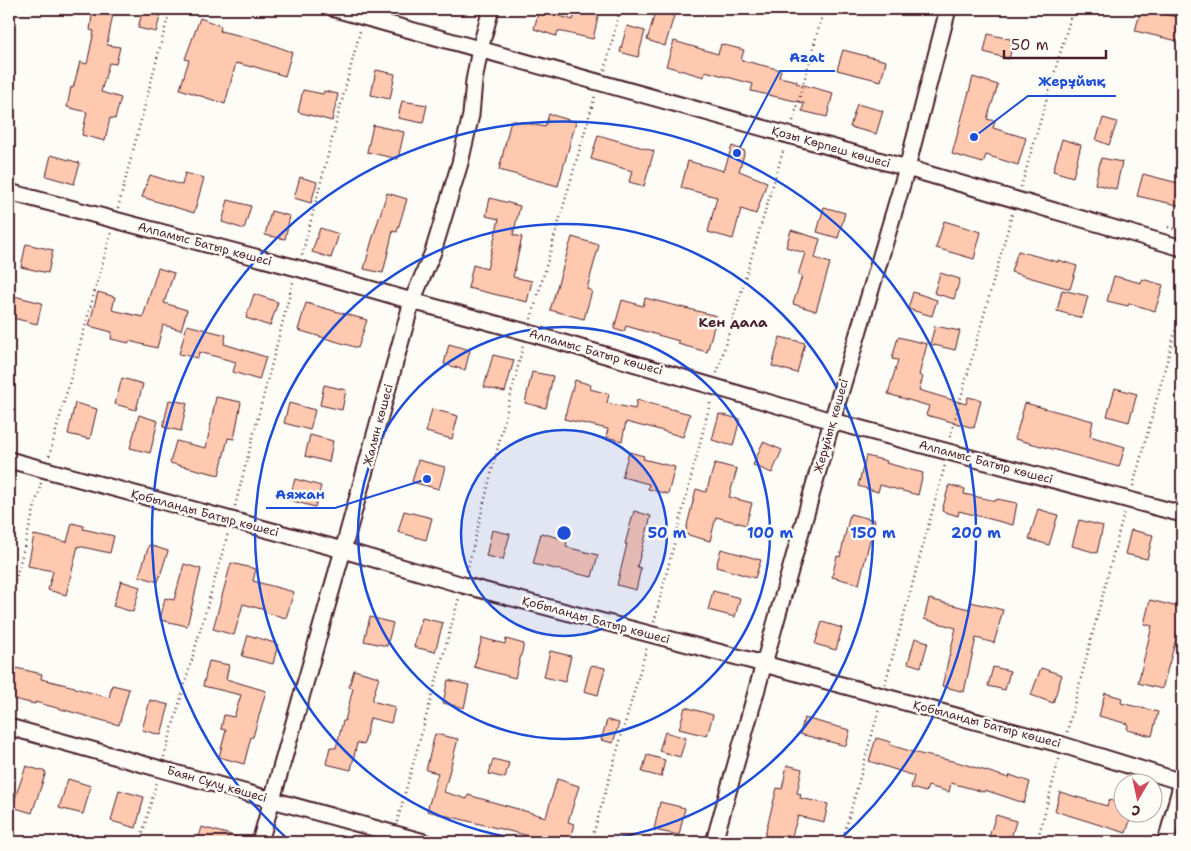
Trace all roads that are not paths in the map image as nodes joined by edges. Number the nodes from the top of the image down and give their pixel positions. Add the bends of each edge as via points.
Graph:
1 (336, 9) edge
2 (491, 9) edge
3 (948, 9) edge
4 (480, 49) junction
5 (907, 168) junction
6 (9, 192) edge
7 (1182, 248) edge
8 (412, 301) junction
9 (832, 421) junction
10 (9, 460) edge
11 (1182, 514) edge
12 (343, 550) junction
13 (764, 664) junction
14 (9, 727) edge
15 (1182, 782) edge
16 (271, 800) junction
17 (260, 842) edge
18 (424, 842) edge
19 (714, 842) edge
20 (1166, 842) edge

1 - 4 street, Қозы Көрпеш көшесі
2 - 4 street, Жалын көшесі
3 - 5 street, Жерұйық көшесі
4 - 5 street, Қозы Көрпеш көшесі
4 - 8 street, Жалын көшесі via 471,115 460,163 433,252
5 - 7 street, Қозы Көрпеш көшесі
5 - 9 street, Жерұйық көшесі
6 - 8 street, Алпамыс Батыр көшесі
8 - 9 street, Алпамыс Батыр көшесі
8 - 12 street, Жалын көшесі
9 - 11 street, Алпамыс Батыр көшесі
9 - 13 street, Жерұйық көшесі
10 - 12 street, Қобыланды Батыр көшесі
12 - 13 street, Қобыланды Батыр көшесі
12 - 16 street, Жалын көшесі
13 - 15 street, Қобыланды Батыр көшесі via 1063,745
13 - 19 street, Жерұйық көшесі
14 - 16 street, Баян Сұлу көшесі
15 - 20 street
16 - 17 street, Жалын көшесі
16 - 18 street, Баян Сұлу көшесі

